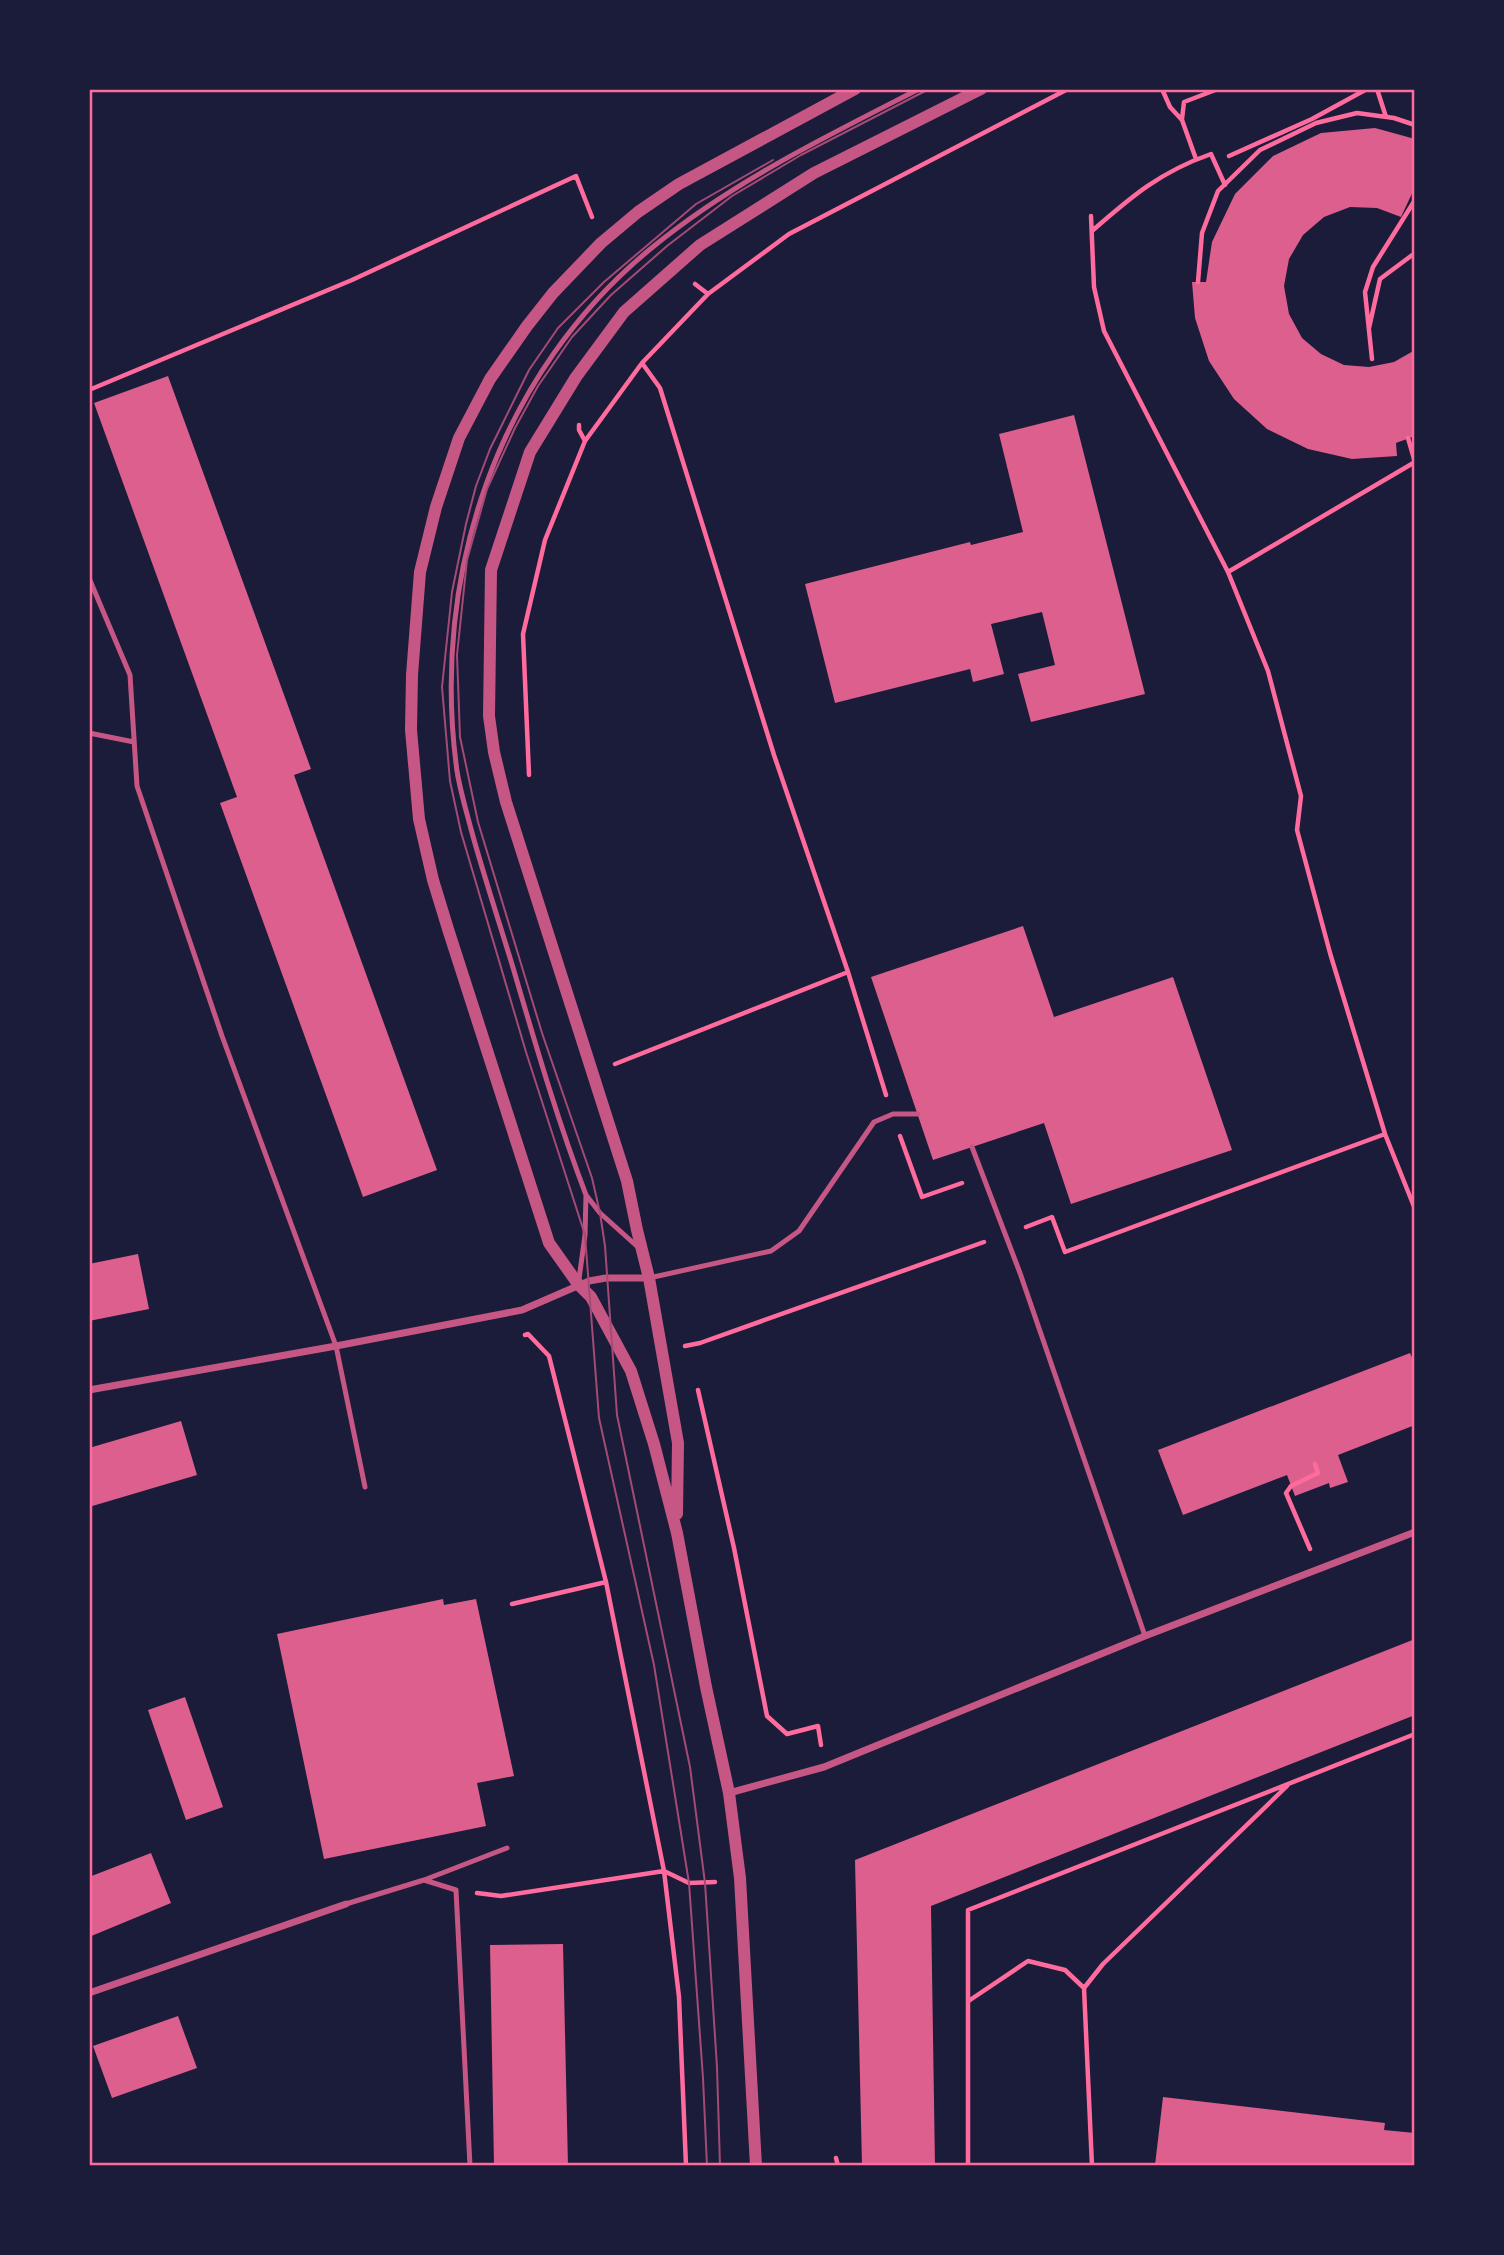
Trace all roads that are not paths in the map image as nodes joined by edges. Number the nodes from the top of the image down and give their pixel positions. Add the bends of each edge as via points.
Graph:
1 (855, 89) edge
2 (919, 89) edge
3 (981, 89) edge
4 (89, 578) edge
5 (89, 733) edge
6 (134, 742) junction
7 (918, 1114) dead end
8 (972, 1147) dead end
9 (586, 1195) junction
10 (642, 1251) junction
11 (649, 1278) junction
12 (578, 1284) junction
13 (336, 1346) junction
14 (89, 1390) edge
15 (365, 1487) dead end
16 (1415, 1532) edge
17 (677, 1533) junction
18 (1145, 1636) junction
19 (729, 1793) junction
20 (507, 1848) dead end
21 (424, 1881) junction
22 (346, 1905) joint
23 (89, 1993) edge
24 (470, 2166) edge
25 (756, 2166) edge

1 - 12 street via 679,184 594,249 553,293 489,379 459,438 423,559 411,730 419,819 448,929 549,1243
2 - 9 lane via 725,193 610,286 576,323 529,393 487,478 464,552 452,651 458,775 539,1057
3 - 10 street via 814,173 700,245 637,299 576,377 530,452 491,570 489,716 494,752 627,1181
4 - 6 lane via 130,675
5 - 6 lane
6 - 13 lane via 137,786 222,1036
7 - 11 lane via 892,1114 874,1122 799,1231 771,1251
8 - 18 lane via 1020,1272
9 - 10 lane
9 - 12 lane
10 - 11 street
11 - 12 street via 606,1278
11 - 17 street via 678,1443
12 - 13 street via 522,1310
12 - 17 street via 591,1297 631,1371
13 - 14 street
13 - 15 lane
16 - 18 street
17 - 19 street
18 - 19 street via 824,1767
19 - 25 street via 740,1878
20 - 21 lane
21 - 22 lane
21 - 24 lane via 456,1890
22 - 23 street

